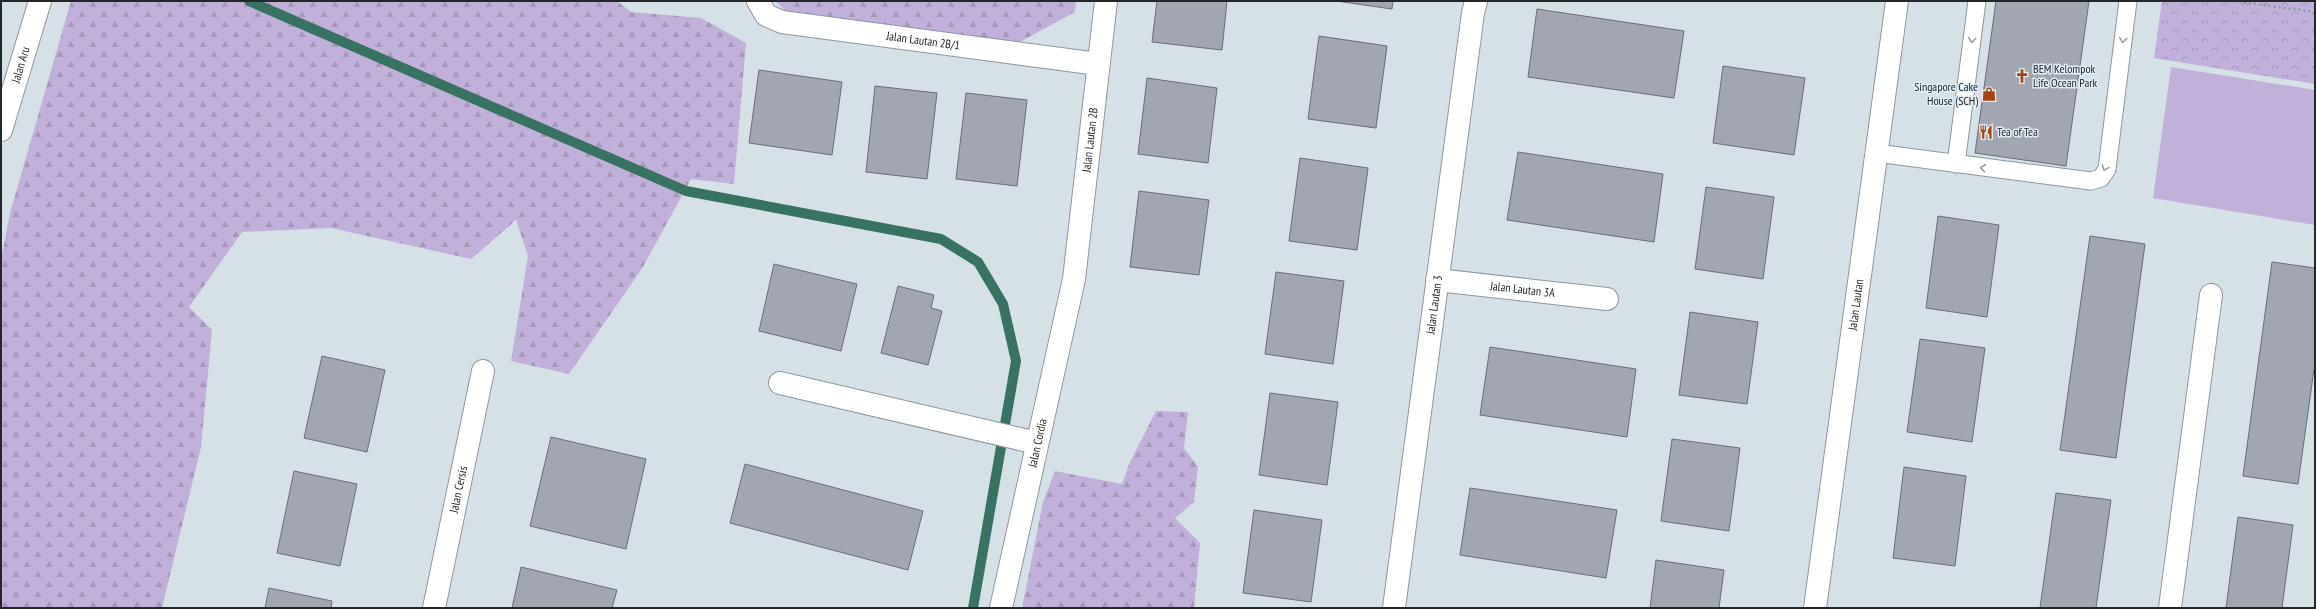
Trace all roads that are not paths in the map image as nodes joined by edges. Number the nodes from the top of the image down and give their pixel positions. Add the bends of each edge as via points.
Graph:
1 (40, 1) edge
2 (758, 1) edge
3 (1106, 1) edge
4 (1476, 1) edge
5 (1897, 1) edge
6 (1977, 1) edge
7 (2128, 1) edge
8 (1098, 64) junction
9 (1, 130) edge
10 (1876, 153) junction
11 (1956, 164) junction
12 (1074, 279) joint
13 (1437, 280) junction
14 (2211, 296) dead end
15 (1607, 299) dead end
16 (484, 371) dead end
17 (780, 383) dead end
18 (1028, 441) junction
19 (434, 608) edge
20 (1001, 608) edge
21 (1394, 608) edge
22 (1814, 608) edge
23 (2170, 608) edge

1 - 9 street, Jalan Aru
2 - 8 street, Jalan Lautan 2B/1 via 766,15 782,22
3 - 8 street, Jalan Lautan 2B
4 - 13 street, Jalan Lautan 3
5 - 10 street, Jalan Lautan
6 -> 11 lane
7 -> 11 lane via 2107,169 2101,178 2091,181
8 - 12 street, Jalan Lautan 2B
10 - 11 lane
10 - 22 street, Jalan Lautan
12 - 18 street, Jalan Cordia
13 - 15 street, Jalan Lautan 3A
13 - 21 street, Jalan Lautan 3
14 - 23 street
16 - 19 street, Jalan Cersis
17 - 18 street
18 - 20 street, Jalan Cordia

